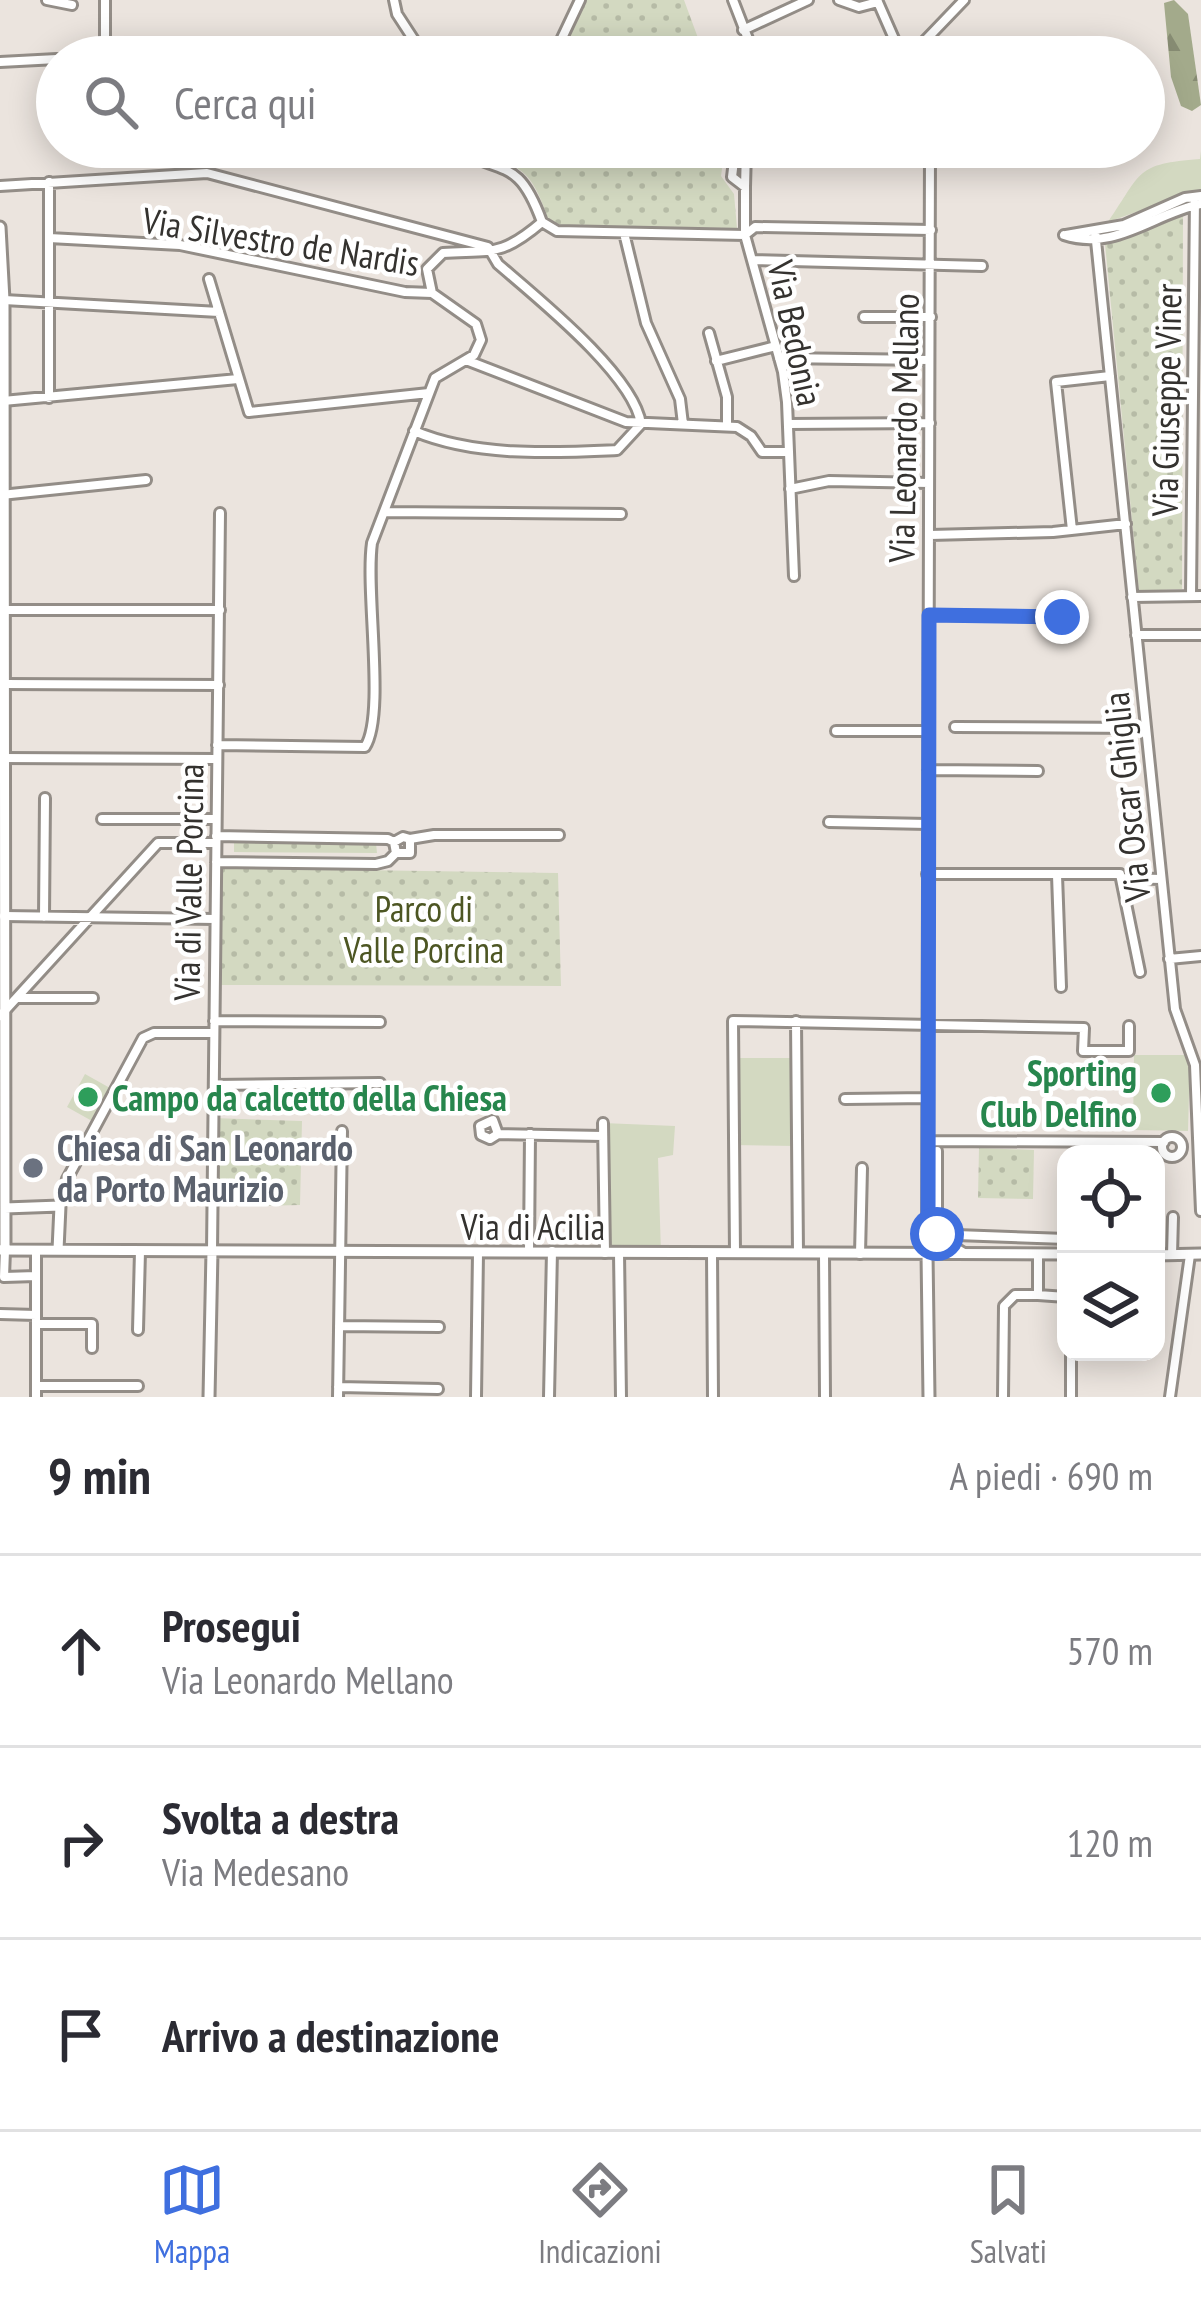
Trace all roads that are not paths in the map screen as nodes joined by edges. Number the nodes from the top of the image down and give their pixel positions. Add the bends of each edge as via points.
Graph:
1 (47, 0) edge
2 (105, 0) edge
3 (394, 0) edge
4 (580, 0) edge
5 (733, 0) edge
6 (808, 0) edge
7 (838, 0) edge
8 (964, 0) edge
9 (877, 1) edge
10 (72, 5) dead end
11 (743, 30) junction
12 (105, 36) edge
13 (411, 36) edge
14 (563, 36) edge
15 (746, 36) edge
16 (893, 36) edge
17 (930, 36) edge
18 (36, 60) edge
19 (0, 62) edge
20 (504, 168) edge
21 (731, 168) edge
22 (746, 168) edge
23 (930, 168) edge
24 (49, 182) junction
25 (0, 186) edge
26 (745, 188) junction
27 (1198, 200) edge
28 (542, 222) junction
29 (0, 227) edge
30 (931, 230) junction
31 (624, 233) junction
32 (745, 235) junction
33 (49, 238) junction
34 (492, 254) junction
35 (754, 260) junction
36 (932, 265) junction
37 (982, 266) dead end
38 (208, 279) dead end
39 (432, 292) junction
40 (4, 300) junction
41 (49, 304) junction
42 (219, 312) junction
43 (2, 315) edge
44 (864, 317) dead end
45 (931, 317) junction
46 (709, 333) dead end
47 (776, 346) junction
48 (779, 358) junction
49 (466, 360) junction
50 (929, 360) junction
51 (716, 361) junction
52 (1110, 376) junction
53 (238, 379) junction
54 (429, 393) junction
55 (49, 398) junction
56 (3, 401) junction
57 (1197, 412) edge
58 (930, 423) junction
59 (641, 424) junction
60 (683, 424) junction
61 (788, 424) junction
62 (727, 426) junction
63 (414, 431) junction
64 (789, 452) junction
65 (1197, 454) edge
66 (146, 480) dead end
67 (929, 483) junction
68 (1197, 487) edge
69 (790, 489) junction
70 (2, 495) edge
71 (384, 512) junction
72 (220, 513) dead end
73 (621, 514) dead end
74 (1126, 524) junction
75 (1072, 530) junction
76 (929, 535) junction
77 (794, 576) dead end
78 (1196, 596) edge
79 (1132, 597) junction
80 (1, 610) edge
81 (220, 610) junction
82 (929, 615) junction
83 (1062, 617) dead end
84 (1136, 635) junction
85 (1201, 635) edge
86 (1, 684) edge
87 (219, 685) junction
88 (955, 727) dead end
89 (1146, 728) junction
90 (836, 731) dead end
91 (928, 731) junction
92 (217, 746) junction
93 (2, 758) edge
94 (217, 759) junction
95 (928, 770) junction
96 (1038, 771) dead end
97 (45, 798) dead end
98 (102, 819) dead end
99 (216, 819) junction
100 (829, 822) dead end
101 (928, 824) junction
102 (559, 835) dead end
103 (215, 839) junction
104 (410, 839) junction
105 (395, 848) junction
106 (215, 862) junction
107 (928, 874) junction
108 (1057, 875) junction
109 (1121, 878) junction
110 (1161, 879) junction
111 (2, 897) edge
112 (44, 917) junction
113 (88, 917) junction
114 (215, 919) junction
115 (2, 922) edge
116 (1201, 956) edge
117 (1169, 959) junction
118 (1140, 972) dead end
119 (1061, 987) dead end
120 (16, 998) junction
121 (93, 998) dead end
122 (1, 1014) edge
123 (214, 1021) junction
124 (380, 1022) dead end
125 (796, 1022) junction
126 (927, 1026) junction
127 (1129, 1026) dead end
128 (214, 1033) junction
129 (380, 1083) dead end
130 (214, 1085) junction
131 (928, 1098) junction
132 (844, 1099) dead end
133 (603, 1124) dead end
134 (342, 1130) dead end
135 (497, 1134) dead end
136 (530, 1134) junction
137 (603, 1136) junction
138 (928, 1141) junction
139 (1164, 1142) dead end
140 (937, 1151) dead end
141 (862, 1168) dead end
142 (2, 1178) edge
143 (932, 1181) junction
144 (60, 1206) junction
145 (4, 1208) junction
146 (1201, 1211) edge
147 (1173, 1217) dead end
148 (928, 1222) junction
149 (1057, 1240) edge
150 (2, 1250) edge
151 (36, 1250) junction
152 (58, 1250) junction
153 (140, 1251) junction
154 (212, 1251) junction
155 (340, 1251) junction
156 (529, 1251) junction
157 (552, 1251) junction
158 (478, 1252) junction
159 (605, 1253) junction
160 (619, 1253) junction
161 (712, 1253) junction
162 (735, 1253) junction
163 (798, 1253) junction
164 (824, 1253) junction
165 (860, 1254) junction
166 (927, 1254) junction
167 (965, 1254) junction
168 (1038, 1254) junction
169 (1057, 1254) edge
170 (1195, 1254) edge
171 (1165, 1255) edge
172 (1172, 1255) junction
173 (36, 1276) junction
174 (1038, 1295) junction
175 (1057, 1296) edge
176 (0, 1314) edge
177 (36, 1320) junction
178 (339, 1326) junction
179 (439, 1327) dead end
180 (138, 1330) dead end
181 (92, 1348) dead end
182 (1071, 1361) edge
183 (139, 1387) dead end
184 (438, 1389) dead end
185 (36, 1392) edge
186 (338, 1392) edge
187 (209, 1397) edge
188 (476, 1397) edge
189 (549, 1397) edge
190 (621, 1397) edge
191 (713, 1397) edge
192 (826, 1397) edge
193 (929, 1397) edge
194 (1004, 1397) edge
195 (1071, 1397) edge
196 (1169, 1397) edge

1 - 10 street
2 - 12 street
3 - 13 street
4 - 14 street
5 - 11 street
6 - 11 street
7 - 9 street via 859,7
8 - 17 street
9 - 16 street
11 - 15 street
18 - 19 street
20 - 28 street via 530,192
21 - 26 street
22 - 26 street
23 - 30 street, Via Leonardo Mellano
24 - 25 street
24 - 33 street
24 - 34 street via 207,173
26 - 32 street
27 - 52 street, Via Oscar Ghiglia via 1096,235
27 - 57 street, Via Giuseppe Viner
28 - 31 street, Via Bedonia via 557,231
28 - 34 street
29 - 40 street
30 - 32 street via 755,227
30 - 36 street, Via Leonardo Mellano
31 - 32 street, Via Bedonia
31 - 60 street
32 - 35 street, Via Bedonia
33 - 39 street, Via Silvestro de Nardis via 180,245
33 - 41 street
34 - 39 street via 436,256 427,269
34 - 59 street via 607,365 639,407
35 - 36 street
35 - 47 street, Via Bedonia
36 - 37 street
36 - 45 street, Via Leonardo Mellano
38 - 42 street
39 - 49 street via 476,324 481,340
40 - 41 street
40 - 43 street
41 - 42 street
41 - 55 street
42 - 53 street
43 - 56 street
44 - 45 street
45 - 50 street, Via Leonardo Mellano
46 - 51 street
47 - 48 street, Via Bedonia
47 - 51 street
48 - 50 street
48 - 61 street, Via Bedonia
49 - 54 street via 440,373
49 - 59 street
50 - 58 street, Via Leonardo Mellano
51 - 62 street
52 - 74 street, Via Oscar Ghiglia
52 - 75 street via 1056,382
53 - 54 street via 249,412
53 - 55 street
54 - 63 street
55 - 56 street
56 - 70 street
57 - 65 street, Via Giuseppe Viner
58 - 61 street
58 - 67 street, Via Leonardo Mellano
59 - 60 street
59 - 63 street via 617,450 591,452 465,447
60 - 62 street
61 - 64 street, Via Bedonia
62 - 64 street via 751,436 762,452
63 - 71 street
64 - 69 street, Via Bedonia
65 - 68 street, Via Giuseppe Viner
66 - 70 street
67 - 69 street via 829,481
67 - 76 street, Via Leonardo Mellano
68 - 78 street, Via Giuseppe Viner
69 - 77 street, Via Bedonia
70 - 80 street
71 - 73 street
71 - 92 street via 368,569 369,743
72 - 81 street, Via di Valle Porcina
74 - 75 street
74 - 79 street, Via Oscar Ghiglia
75 - 76 street
76 - 82 street, Via Leonardo Mellano
78 - 79 street
79 - 84 street, Via Oscar Ghiglia
80 - 81 street
80 - 86 street
81 - 87 street, Via di Valle Porcina
82 - 83 street
82 - 91 street, Via Leonardo Mellano
84 - 85 street
84 - 89 street, Via Oscar Ghiglia
86 - 87 street
86 - 93 street
87 - 92 street, Via di Valle Porcina
88 - 89 street
89 - 110 street, Via Oscar Ghiglia
90 - 91 street
91 - 95 street, Via Leonardo Mellano
92 - 94 street, Via di Valle Porcina
93 - 94 street
93 - 111 street
94 - 99 street, Via di Valle Porcina
95 - 96 street
95 - 101 street, Via Leonardo Mellano
97 - 112 street
98 - 99 street
99 - 103 street, Via di Valle Porcina
100 - 101 street
101 - 107 street, Via Leonardo Mellano
102 - 104 street
103 - 105 street via 388,839
103 - 106 street, Via di Valle Porcina
103 - 113 street via 158,843
104 - 105 street via 403,836
104 - 105 street via 410,853
105 - 106 street via 376,864
106 - 114 street, Via di Valle Porcina
107 - 108 street
107 - 126 street, Via Leonardo Mellano
108 - 109 street
108 - 119 street
109 - 110 street
109 - 118 street
110 - 117 street, Via Oscar Ghiglia
111 - 115 street
112 - 113 street
112 - 115 street
113 - 114 street
113 - 120 street
114 - 123 street, Via di Valle Porcina
115 - 122 street
116 - 117 street
117 - 146 street, Via Oscar Ghiglia via 1175,1009 1196,1065
120 - 121 street
120 - 122 street
122 - 142 street
123 - 124 street
123 - 128 street, Via di Valle Porcina
125 - 126 street
125 - 162 street via 733,1021
125 - 163 street
126 - 127 street via 1084,1028 1083,1051 1129,1051
126 - 131 street, Via Leonardo Mellano
128 - 130 street, Via di Valle Porcina
128 - 144 street via 143,1038
129 - 130 street
130 - 154 street, Via di Valle Porcina
131 - 132 street
131 - 138 street, Via Leonardo Mellano
133 - 137 street
134 - 155 street
135 - 136 street
136 - 137 street
136 - 156 street
137 - 159 street
138 - 139 street
138 - 143 street, Via Leonardo Mellano
140 - 143 street
141 - 165 street
142 - 145 street
143 - 148 street, Via Leonardo Mellano
143 - 149 street via 938,1216 959,1237
144 - 145 street
144 - 152 street
145 - 150 street
147 - 172 street
148 - 166 street, Via Leonardo Mellano
148 - 167 street
150 - 151 street, Via di Acilia
150 - 173 street via 4,1277
151 - 152 street, Via di Acilia
151 - 173 street
152 - 153 street, Via di Acilia
153 - 154 street, Via di Acilia
153 - 180 street
154 - 155 street, Via di Acilia
154 - 187 street
155 - 158 street, Via di Acilia
155 - 178 street
156 - 157 street, Via di Acilia
156 - 158 street, Via di Acilia
157 - 159 street, Via di Acilia
157 - 189 street
158 - 188 street
159 - 160 street, Via di Acilia
160 - 161 street, Via di Acilia
160 - 190 street
161 - 162 street, Via di Acilia
161 - 191 street
162 - 163 street, Via di Acilia
163 - 164 street, Via di Acilia
164 - 165 street, Via di Acilia
164 - 192 street
165 - 166 street, Via di Acilia
166 - 167 street, Via di Acilia
166 - 193 street
167 - 168 street, Via di Acilia
168 - 169 street, Via di Acilia
168 - 174 street
170 - 172 street
170 - 196 street
171 - 172 street
173 - 177 street
174 - 175 street
174 - 194 street via 1015,1295 1005,1304
176 - 177 street
177 - 181 street via 92,1324
177 - 185 street
178 - 179 street
178 - 186 street
182 - 195 street
183 - 185 street
184 - 186 street

